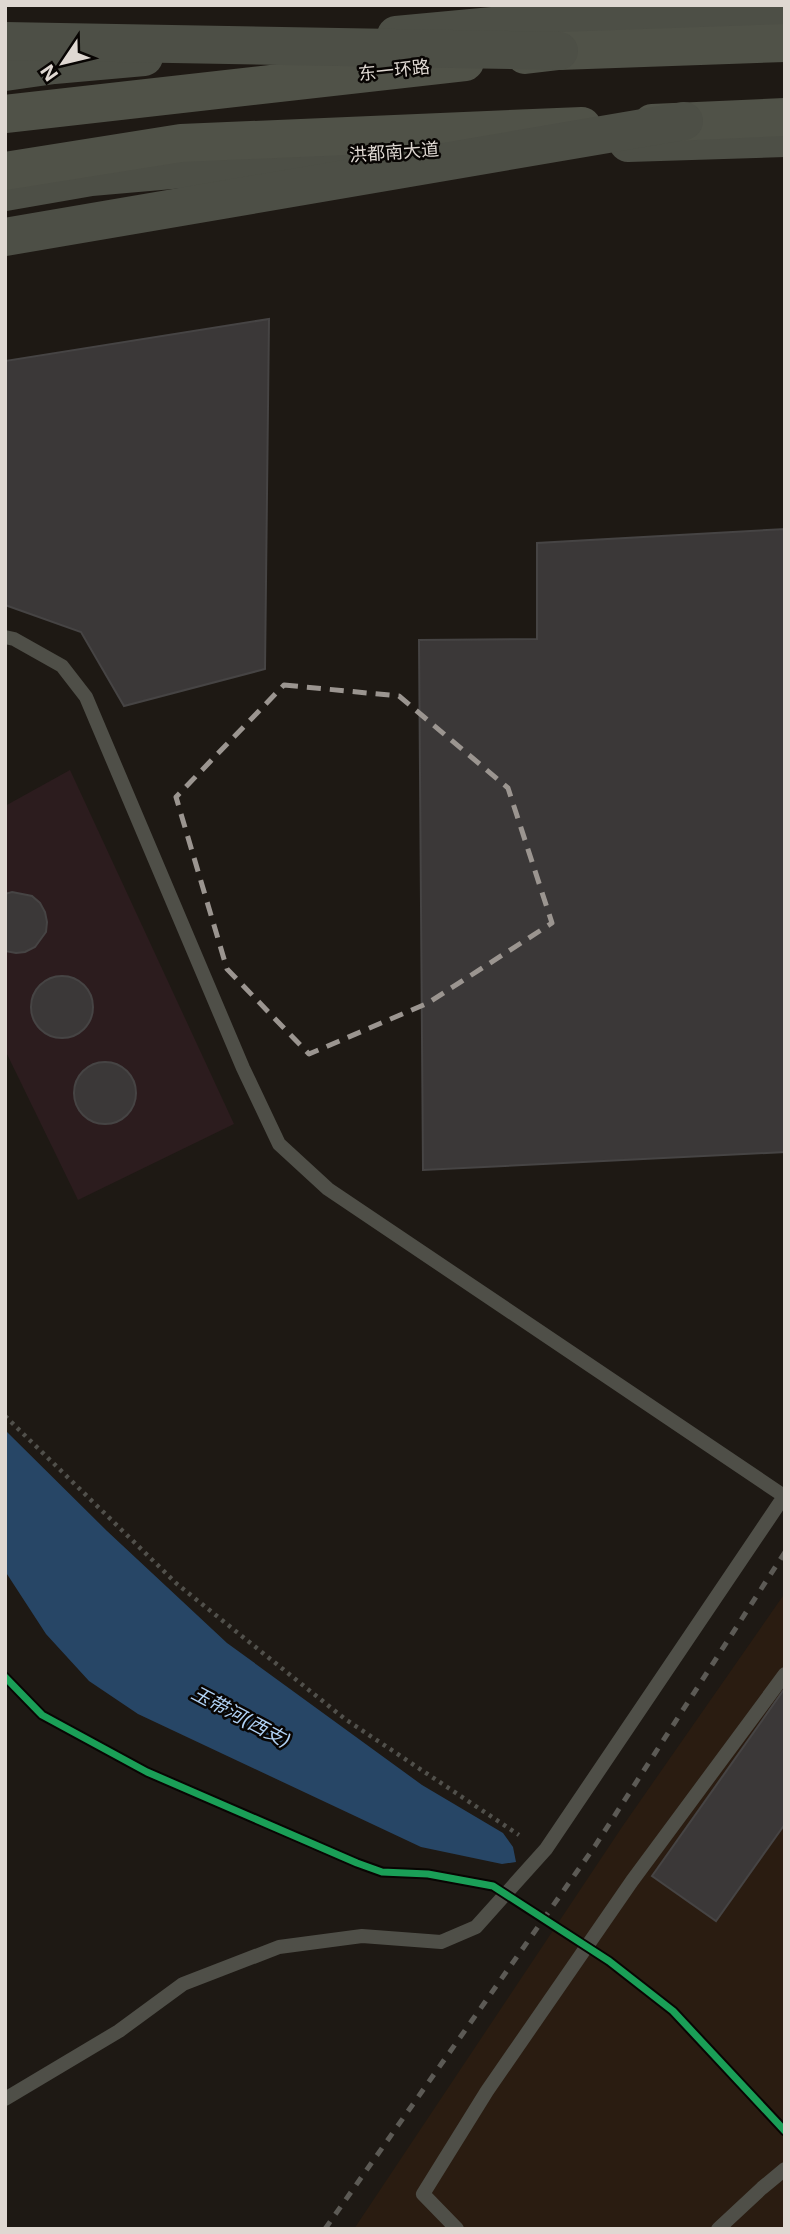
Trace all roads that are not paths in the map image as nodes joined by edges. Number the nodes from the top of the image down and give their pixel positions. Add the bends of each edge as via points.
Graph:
1 (785, 12) edge
2 (5, 41) edge
3 (785, 43) edge
4 (559, 51) junction
5 (5, 72) edge
6 (5, 114) edge
7 (785, 117) edge
8 (684, 121) junction
9 (785, 138) edge
10 (5, 171) edge
11 (5, 192) edge
12 (5, 237) edge
13 (5, 637) edge
14 (784, 1496) edge
15 (785, 1674) edge
16 (5, 2099) edge
17 (785, 2169) edge
18 (457, 2229) edge
19 (718, 2229) edge

1 - 5 main road via 524,23
2 - 4 main road, bridge
3 - 4 highway, 东一环路
4 - 6 highway, 东一环路, bridge
7 - 8 highway
8 - 10 highway, bridge via 181,143
8 - 12 main road, bridge
9 - 11 main road, 洪都南大道 via 400,150 91,177
13 - 14 lane via 62,666 86,697 279,1144 328,1189
14 - 16 lane via 546,1849 476,1927 441,1942 362,1936 279,1947 183,1984 119,2031
15 - 18 lane via 632,1881 487,2091 424,2194
17 - 19 lane

